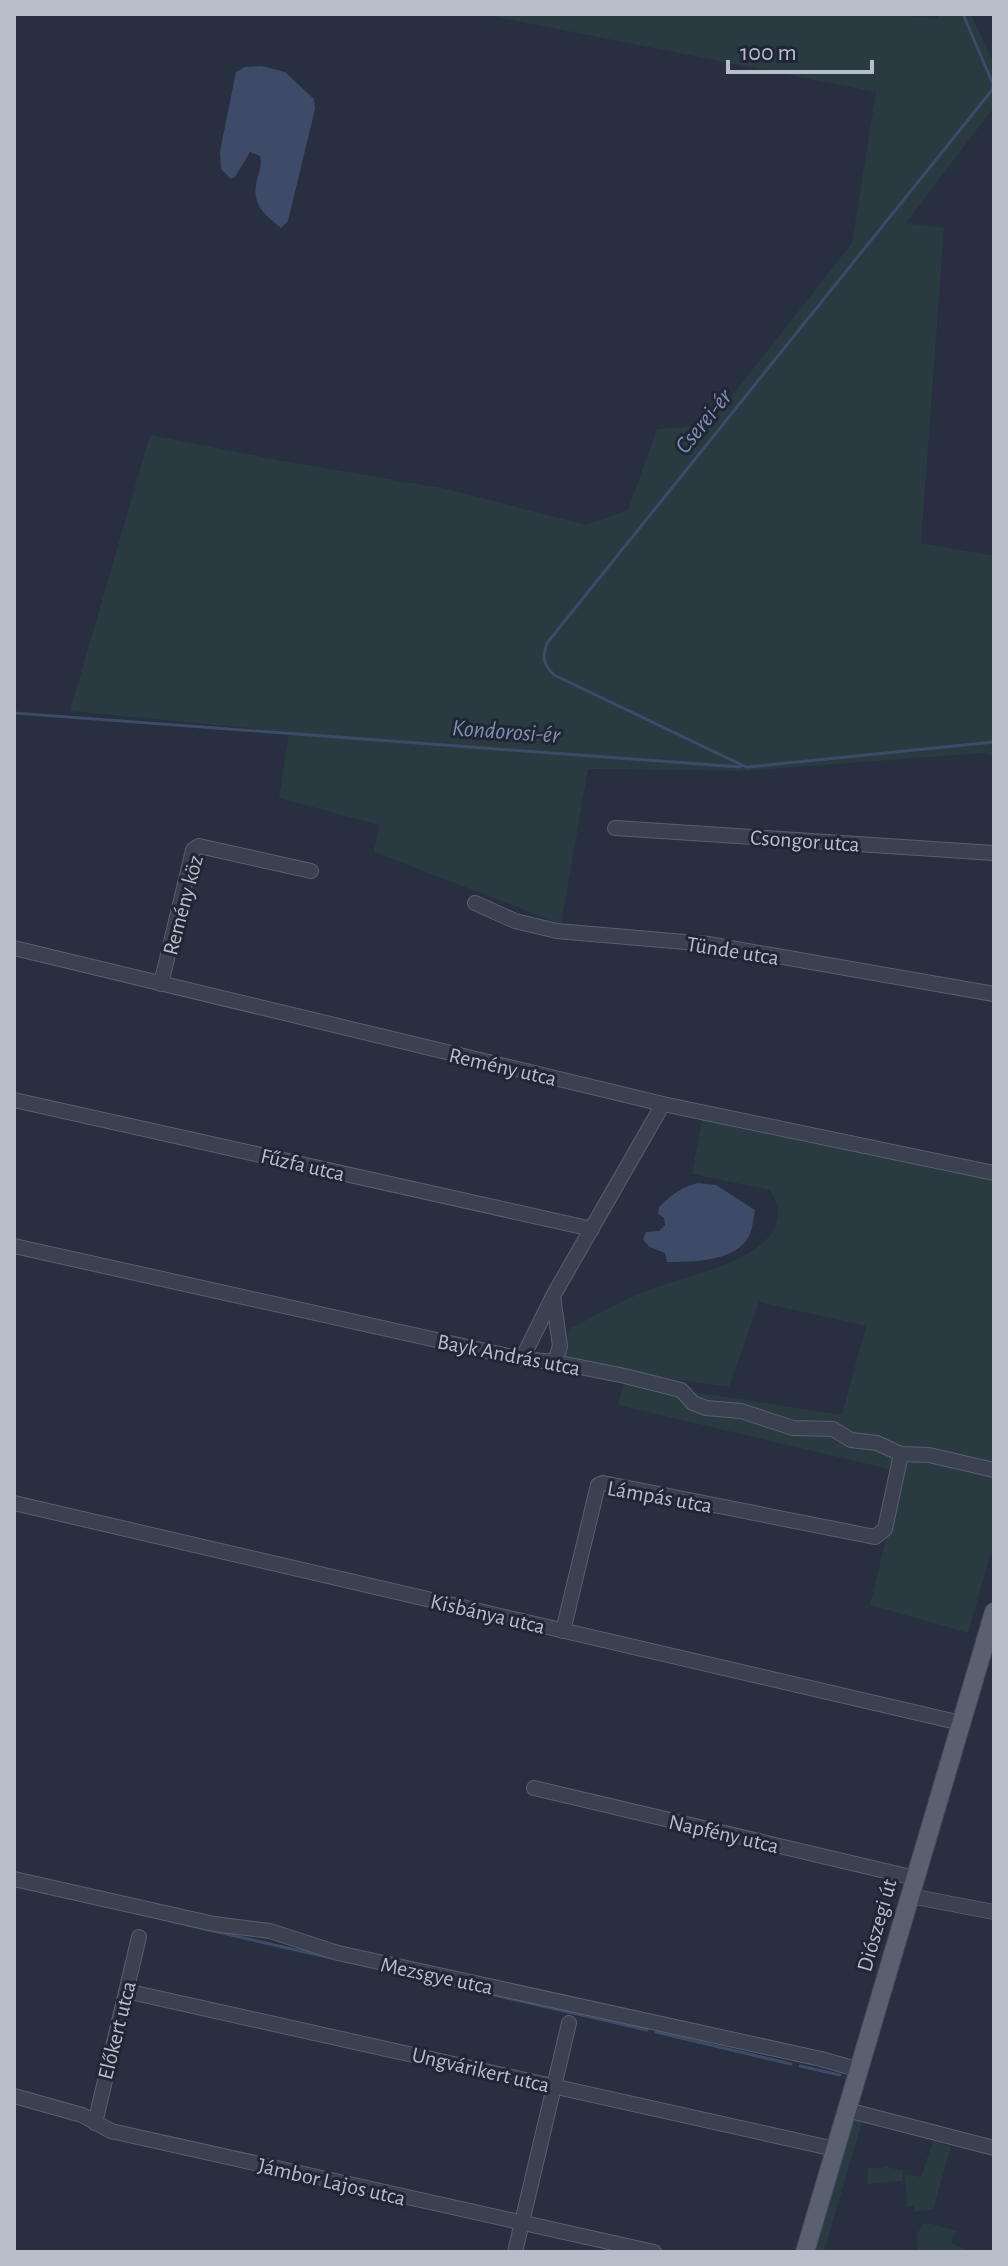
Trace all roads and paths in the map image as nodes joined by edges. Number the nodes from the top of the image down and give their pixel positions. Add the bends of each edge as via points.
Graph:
1 (615, 828) dead end
2 (994, 853) edge
3 (311, 871) dead end
4 (475, 903) dead end
5 (14, 948) edge
6 (161, 984) junction
7 (994, 994) edge
8 (14, 1100) edge
9 (663, 1104) junction
10 (994, 1173) edge
11 (592, 1229) junction
12 (14, 1246) edge
13 (553, 1296) junction
14 (522, 1359) junction
15 (555, 1362) junction
16 (901, 1454) junction
17 (994, 1470) edge
18 (14, 1503) edge
19 (994, 1612) edge
20 (563, 1631) junction
21 (961, 1723) junction
22 (534, 1788) dead end
23 (14, 1879) edge
24 (912, 1887) junction
25 (994, 1912) edge
26 (139, 1937) dead end
27 (126, 1991) junction
28 (569, 2023) dead end
29 (860, 2070) junction
30 (554, 2086) junction
31 (14, 2096) edge
32 (847, 2110) junction
33 (95, 2123) junction
34 (993, 2148) edge
35 (835, 2149) junction
36 (522, 2223) junction
37 (515, 2252) edge
38 (654, 2252) edge
39 (805, 2252) edge

1 - 2 street, Csongor utca
3 - 6 street, Remény köz via 199,846 193,850
4 - 7 street, Tünde utca via 515,921 557,931 708,944
5 - 6 street, Remény utca
6 - 9 street, Remény utca
8 - 11 street, Fűzfa utca
9 - 10 street, Remény utca
9 - 11 street
11 - 13 street
12 - 14 street, Bayk András utca
13 - 14 street
13 - 15 street via 560,1346
14 - 15 street, Bayk András utca
15 - 16 street, Bayk András utca via 681,1390 706,1408 741,1411 793,1428 833,1429 851,1440 877,1443
16 - 17 street, Bayk András utca
16 - 20 street, Lámpás utca via 885,1529 869,1537 598,1485
18 - 20 street, Kisbánya utca
19 - 21 main road, Diószegi út
20 - 21 street, Kisbánya utca
21 - 24 main road, Diószegi út
22 - 24 street, Napfény utca
23 - 29 street, Mezsgye utca via 214,1924 270,1931 338,1953
24 - 25 street, Napfény utca
24 - 29 main road, Diószegi út
26 - 27 street, Előkert utca
27 - 30 street, Ungvárikert utca
27 - 33 street, Előkert utca
28 - 30 street
29 - 32 main road, Diószegi út
30 - 35 street, Ungvárikert utca
30 - 36 street
31 - 33 street, Jámbor Lajos utca
32 - 34 street
32 - 35 main road, Diószegi út
33 - 36 street, Jámbor Lajos utca via 111,2131
35 - 39 main road, Diószegi út
36 - 37 street
36 - 38 street, Jámbor Lajos utca

